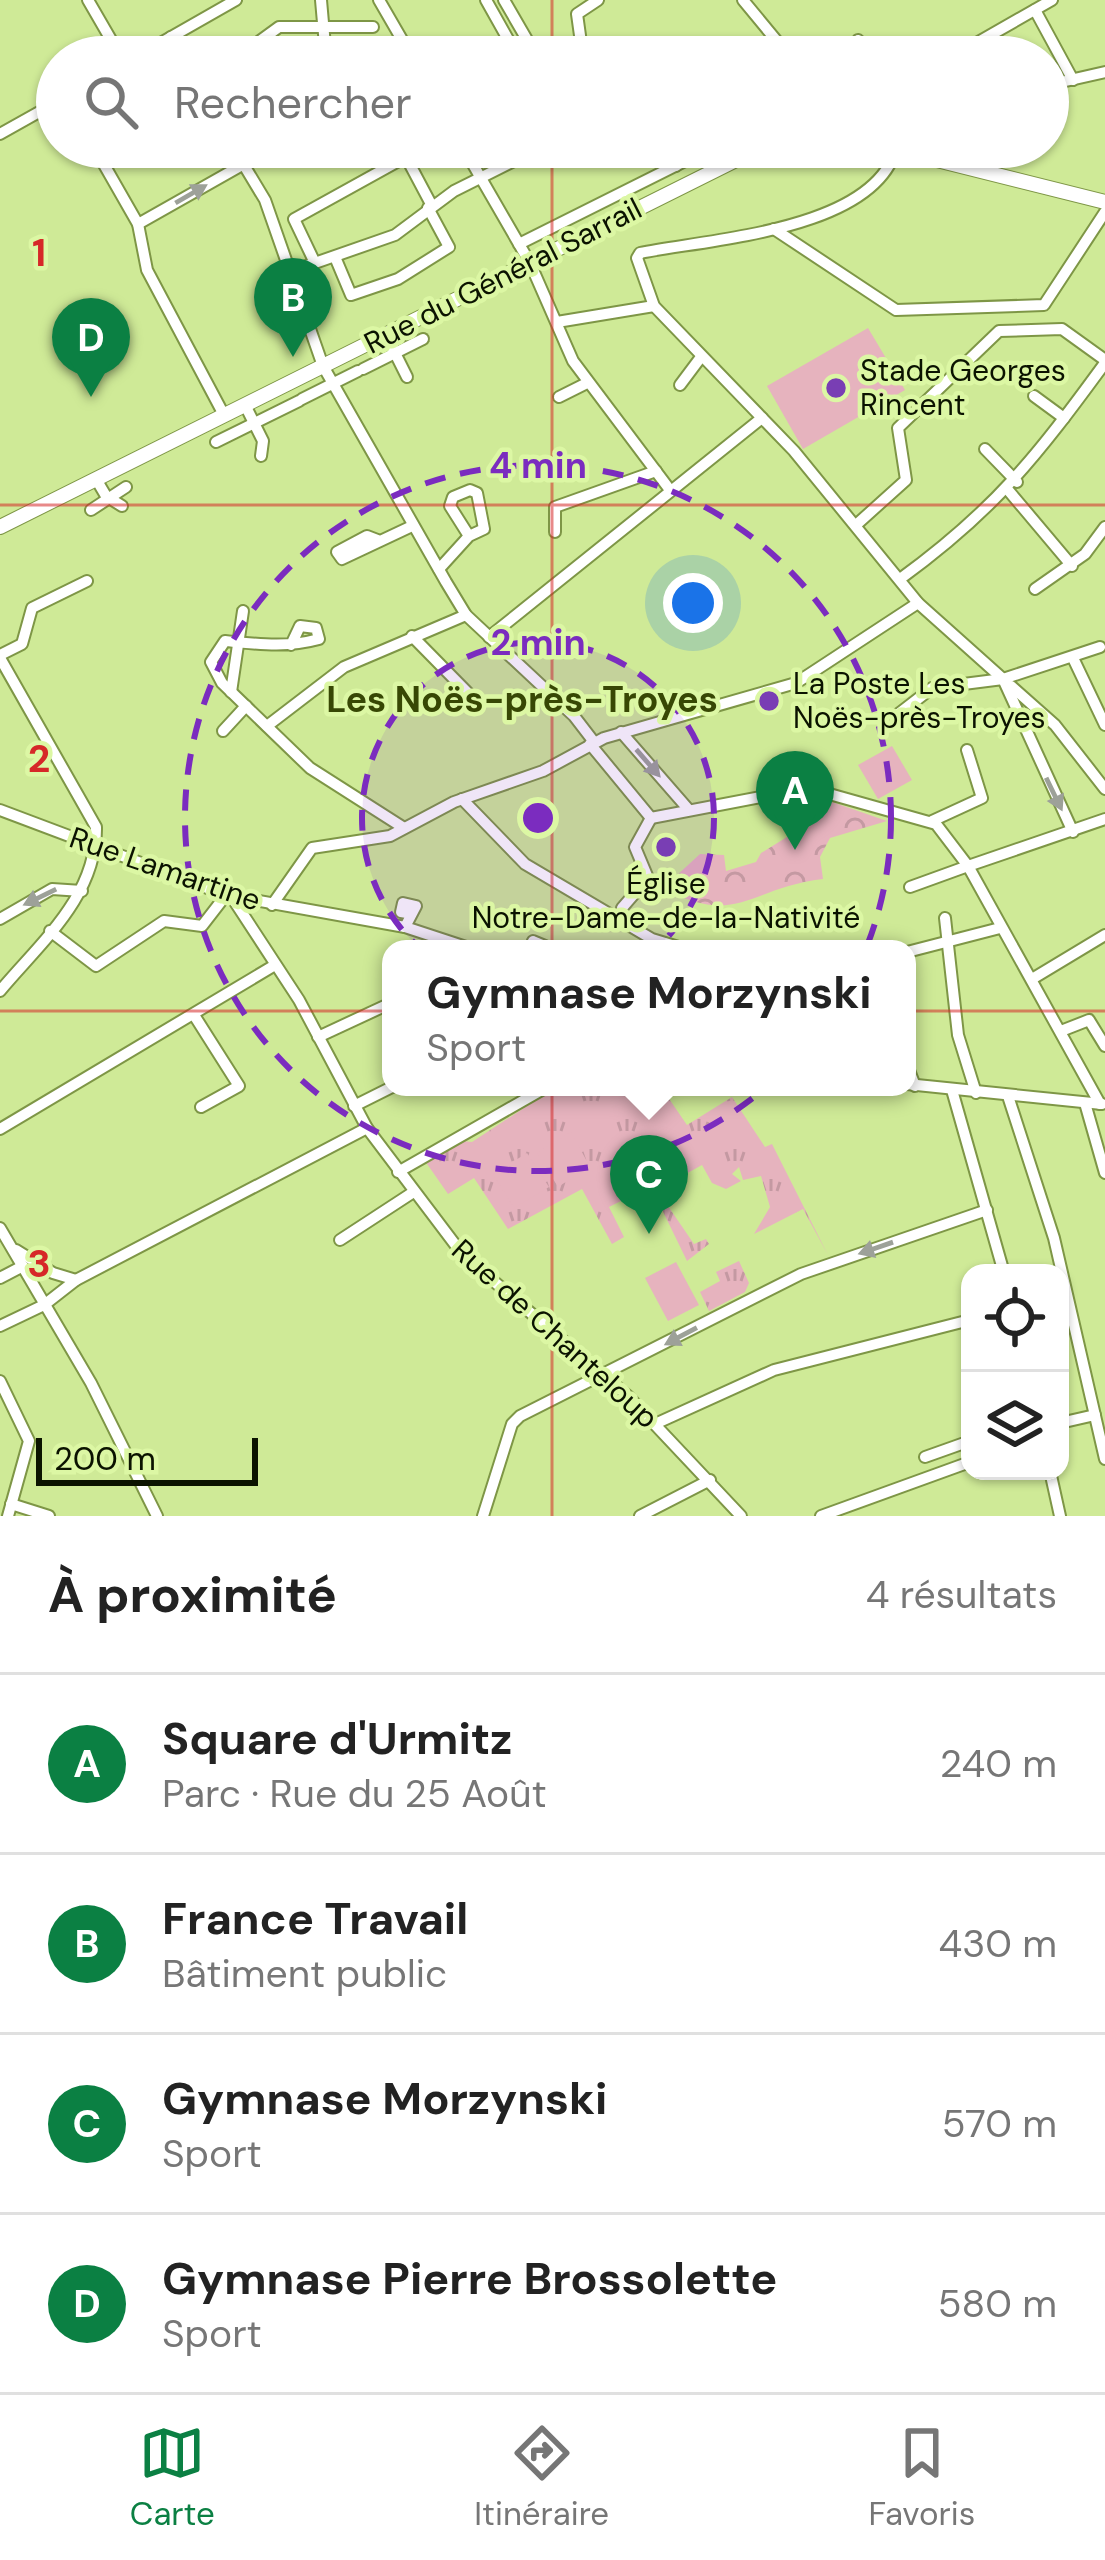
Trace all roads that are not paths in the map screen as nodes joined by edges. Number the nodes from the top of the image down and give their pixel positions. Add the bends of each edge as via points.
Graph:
1 (88, 0) edge
2 (236, 0) edge
3 (320, 0) edge
4 (379, 0) edge
5 (486, 0) edge
6 (504, 0) edge
7 (598, 0) edge
8 (743, 0) edge
9 (1052, 0) edge
10 (220, 4) edge
11 (1034, 10) junction
12 (373, 27) dead end
13 (325, 28) junction
14 (109, 36) edge
15 (172, 36) edge
16 (270, 36) edge
17 (325, 36) edge
18 (400, 36) edge
19 (506, 36) edge
20 (525, 36) edge
21 (579, 36) edge
22 (773, 36) edge
23 (989, 36) edge
24 (1048, 36) edge
25 (1105, 72) edge
26 (1069, 74) edge
27 (1072, 80) junction
28 (1069, 81) edge
29 (36, 114) edge
30 (0, 134) edge
31 (106, 168) edge
32 (237, 168) edge
33 (246, 168) edge
34 (386, 168) edge
35 (411, 168) edge
36 (475, 168) edge
37 (501, 168) edge
38 (672, 168) edge
39 (717, 168) edge
40 (881, 168) edge
41 (972, 168) edge
42 (481, 178) junction
43 (647, 180) junction
44 (656, 199) junction
45 (1105, 202) edge
46 (430, 207) junction
47 (1105, 212) edge
48 (138, 224) junction
49 (774, 229) junction
50 (519, 244) junction
51 (335, 257) junction
52 (315, 263) junction
53 (530, 263) junction
54 (289, 272) junction
55 (654, 306) junction
56 (557, 322) junction
57 (386, 334) junction
58 (423, 339) dead end
59 (395, 353) junction
60 (701, 357) junction
61 (1105, 361) edge
62 (323, 366) junction
63 (407, 377) dead end
64 (333, 383) junction
65 (587, 383) junction
66 (680, 386) dead end
67 (1034, 396) dead end
68 (559, 397) dead end
69 (245, 405) junction
70 (224, 415) junction
71 (762, 418) junction
72 (1064, 418) junction
73 (254, 422) junction
74 (216, 442) dead end
75 (985, 449) dead end
76 (261, 457) dead end
77 (656, 471) junction
78 (96, 479) junction
79 (1012, 486) junction
80 (126, 487) dead end
81 (670, 490) junction
82 (106, 496) junction
83 (122, 506) dead end
84 (91, 510) dead end
85 (856, 524) junction
86 (413, 525) junction
87 (0, 526) edge
88 (1105, 527) edge
89 (555, 532) dead end
90 (469, 536) dead end
91 (380, 541) dead end
92 (1072, 566) junction
93 (439, 569) junction
94 (900, 580) junction
95 (87, 581) dead end
96 (1035, 589) dead end
97 (918, 603) junction
98 (243, 611) dead end
99 (461, 616) junction
100 (412, 636) junction
101 (489, 637) junction
102 (239, 642) junction
103 (291, 645) dead end
104 (1103, 645) edge
105 (0, 657) edge
106 (1073, 658) junction
107 (1003, 679) junction
108 (231, 692) junction
109 (468, 693) dead end
110 (246, 706) junction
111 (1041, 711) junction
112 (897, 715) dead end
113 (1025, 720) junction
114 (1105, 725) edge
115 (267, 726) junction
116 (223, 731) dead end
117 (621, 732) junction
118 (592, 744) junction
119 (967, 750) dead end
120 (1105, 789) edge
121 (462, 799) junction
122 (0, 810) edge
123 (689, 811) junction
124 (88, 813) junction
125 (1105, 819) edge
126 (932, 821) junction
127 (655, 822) junction
128 (404, 829) junction
129 (1073, 832) junction
130 (66, 836) junction
131 (96, 846) junction
132 (968, 866) junction
133 (910, 887) dead end
134 (82, 891) junction
135 (228, 896) junction
136 (272, 905) junction
137 (622, 908) dead end
138 (944, 918) dead end
139 (0, 920) edge
140 (1000, 928) junction
141 (50, 931) junction
142 (1105, 935) edge
143 (452, 940) edge
144 (645, 940) edge
145 (950, 941) junction
146 (916, 950) edge
147 (275, 964) junction
148 (1032, 980) junction
149 (0, 991) edge
150 (382, 1007) edge
151 (194, 1015) junction
152 (1061, 1031) junction
153 (319, 1037) junction
154 (1105, 1046) edge
155 (916, 1086) edge
156 (952, 1090) junction
157 (382, 1092) edge
158 (976, 1093) junction
159 (531, 1096) edge
160 (1008, 1096) junction
161 (1085, 1102) junction
162 (1103, 1104) edge
163 (354, 1106) junction
164 (201, 1107) dead end
165 (367, 1128) junction
166 (0, 1129) edge
167 (398, 1172) junction
168 (1105, 1173) edge
169 (412, 1192) junction
170 (987, 1210) junction
171 (0, 1228) edge
172 (340, 1240) dead end
173 (27, 1264) junction
174 (1002, 1264) edge
175 (1054, 1264) edge
176 (0, 1278) edge
177 (76, 1280) junction
178 (44, 1305) junction
179 (1069, 1320) edge
180 (961, 1322) edge
181 (0, 1326) edge
182 (603, 1374) junction
183 (0, 1381) edge
184 (1095, 1415) junction
185 (1069, 1421) edge
186 (655, 1424) junction
187 (961, 1444) edge
188 (925, 1457) dead end
189 (1105, 1459) edge
190 (961, 1465) edge
191 (0, 1474) edge
192 (18, 1480) junction
193 (710, 1480) junction
194 (1052, 1480) edge
195 (10, 1510) edge
196 (155, 1512) edge
197 (49, 1516) edge
198 (140, 1516) edge
199 (483, 1516) edge
200 (640, 1516) edge
201 (741, 1516) edge
202 (821, 1516) edge
203 (1060, 1516) edge

1 - 14 street
2 - 10 street
3 - 13 street
4 - 18 street
5 - 19 street
6 - 20 street
7 - 21 street via 577,14
8 - 22 street
9 - 11 street
10 - 15 street
11 - 23 street
11 - 24 street
12 - 13 street
13 - 16 street via 284,27
13 - 17 street
25 - 27 street
26 - 27 street
27 - 28 street
29 - 30 street
31 - 48 street
48 -> 32 street
33 - 54 street
34 - 52 street via 295,219
35 - 46 street
36 - 42 street
37 - 42 street
38 - 43 street, Rue du Général Sarrail
39 - 44 main road, Rue du Général Sarrail
40 - 49 street via 854,200
41 - 45 main road
42 - 46 street
42 - 50 street
43 - 44 street
43 - 50 street, Rue du Général Sarrail
44 - 53 main road, Rue du Général Sarrail
46 - 51 street via 394,235
46 - 51 street via 449,247 398,279 351,295
47 - 49 street via 1044,305 959,311 896,310
48 - 70 street via 146,270
49 - 55 street via 638,256
50 - 53 street
51 - 52 street
52 - 54 street
53 - 56 street
53 - 57 main road, Rue du Général Sarrail
54 - 62 street
55 - 56 street
55 - 60 street
56 - 65 street
57 - 59 street
57 - 62 main road, Rue du Général Sarrail
58 - 59 street
59 - 63 street
59 - 64 street
60 - 66 street
60 - 71 street
61 - 72 street
61 - 85 street via 1062,329 999,331 898,428 906,480
62 - 64 street
62 - 69 main road, Rue du Général Sarrail
64 - 73 street
64 - 86 street
65 - 68 street
65 - 77 street
67 - 72 street
69 - 70 main road, Rue du Général Sarrail
69 - 73 street
70 - 78 main road, Rue du Général Sarrail
71 - 81 street
71 - 85 street
72 - 79 street
73 - 74 street
73 - 76 street
75 - 79 street
77 - 81 street
77 - 89 street via 555,508
78 - 82 street
78 - 87 main road, Rue du Général Sarrail
79 - 92 street
79 - 94 street
80 - 82 street
81 - 101 street
82 - 83 street
82 - 84 street
85 - 94 street
86 - 91 street
86 - 93 street
88 - 92 street
90 - 93 street
92 - 96 street
93 - 99 street
94 - 97 street
95 - 105 street via 32,608 22,644
97 - 107 street
97 - 117 street via 796,683
98 - 102 street
99 - 100 street
99 - 101 street
100 - 109 street
100 - 115 street via 344,667
101 - 118 street via 574,716
102 - 103 street
102 - 108 street
102 - 108 street via 225,641 211,662
104 - 106 street
105 - 124 street
106 - 107 street
106 - 114 street
107 - 111 street
107 - 112 street via 932,688
107 - 113 street
108 - 110 street
110 - 115 street
110 - 116 street
111 - 113 street
111 - 120 street
113 -> 129 street
115 - 128 street via 310,768
117 - 118 street
117 -> 123 street
118 - 121 street
118 - 127 street
119 - 126 street via 982,798
121 - 128 street
121 - 144 street via 512,855
122 - 130 street, Rue Lamartine
123 - 126 street via 808,788
123 - 127 street
124 - 130 street via 82,831
124 - 131 street
125 - 129 street
126 - 132 street
127 - 137 street via 639,839 648,878
128 - 136 street via 312,848
129 - 132 street
130 - 131 street, Rue Lamartine
131 - 134 street
131 - 135 street, Rue Lamartine
132 - 133 street
132 - 140 street
134 -> 139 street via 52,889
134 - 141 street
135 - 136 street, Rue Lamartine
135 - 141 street via 202,926 164,921 95,966
135 - 147 street, Rue de Chanteloup
136 - 143 street, Rue Lamartine via 406,920
138 - 145 street
140 - 145 street
140 - 148 street
141 - 149 street
142 - 148 street
145 - 146 street
145 - 158 street via 958,1035
147 - 151 street
147 - 153 street, Rue de Chanteloup
148 - 152 street
150 - 153 street
151 - 164 street via 238,1086
151 - 166 street
152 - 154 street via 1089,1020
152 - 162 street
153 - 163 street, Rue de Chanteloup
155 - 156 street
156 - 158 street
156 - 170 street
157 - 163 street
158 - 160 street
159 - 167 street
160 - 161 street
160 - 175 street
161 - 162 street
161 - 168 street
163 - 165 street, Rue de Chanteloup
165 - 167 street, Rue de Chanteloup
165 - 177 street
167 - 169 street, Rue de Chanteloup
169 - 172 street
169 - 182 street, Rue de Chanteloup via 463,1255
170 - 174 street
170 -> 182 street via 801,1274
171 - 173 street
173 - 176 street
173 - 177 street
173 - 178 street
177 - 178 street
178 - 181 street
178 - 196 street
179 - 184 street
180 - 186 street via 774,1370
182 - 186 street, Rue de Chanteloup
182 - 199 street via 512,1424
183 - 192 street via 29,1441
184 - 185 street
184 - 189 street
186 - 193 street, Rue de Chanteloup
187 - 188 street
190 - 202 street
191 - 192 street
192 - 195 street
193 - 200 street
193 - 201 street, Rue de Chanteloup
194 - 203 street
195 - 197 street
196 - 198 street

